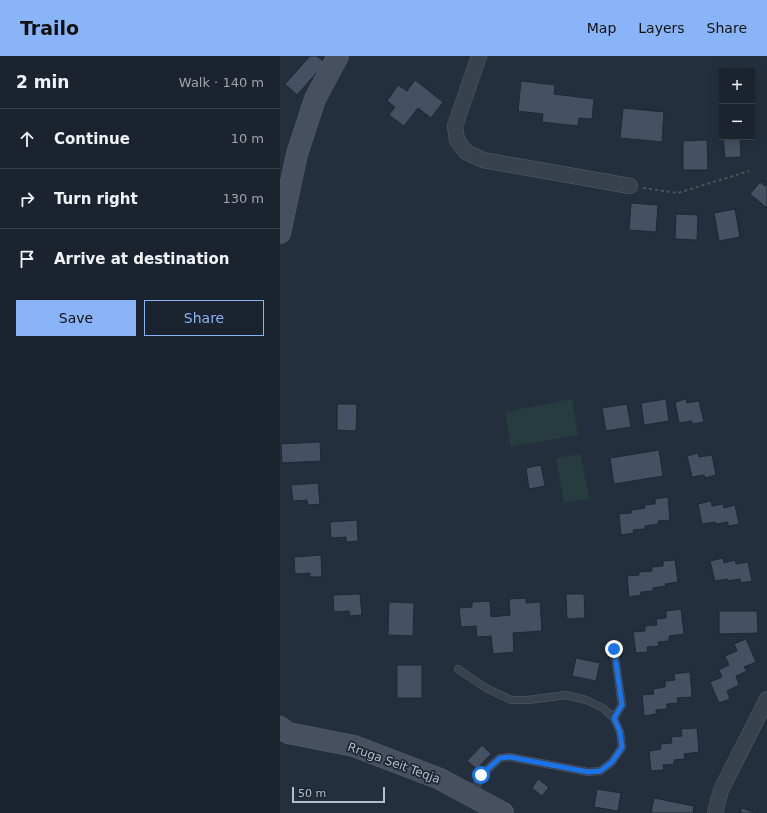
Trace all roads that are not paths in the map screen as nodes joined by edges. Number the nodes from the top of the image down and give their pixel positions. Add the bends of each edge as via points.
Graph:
1 (338, 56) edge
2 (479, 56) edge
3 (630, 186) road end
4 (280, 232) edge
5 (614, 649) dead end
6 (458, 669) dead end
7 (767, 699) edge
8 (614, 718) junction
9 (281, 729) edge
10 (472, 797) junction
11 (503, 813) edge
12 (715, 813) edge

1 - 4 main road via 315,99 297,154
2 - 3 street via 455,126 457,140 466,152 483,160
5 - 8 lane via 622,705
6 - 8 lane via 486,688 511,700 566,695 603,708
7 - 12 street via 721,790
8 - 10 lane via 620,732 622,747 612,762 600,771 588,772 510,757 500,758 481,775
9 - 10 main road, Rruga Seit Teqja via 293,734 354,746 440,779
10 - 11 main road, Rruga Seit Teqja

